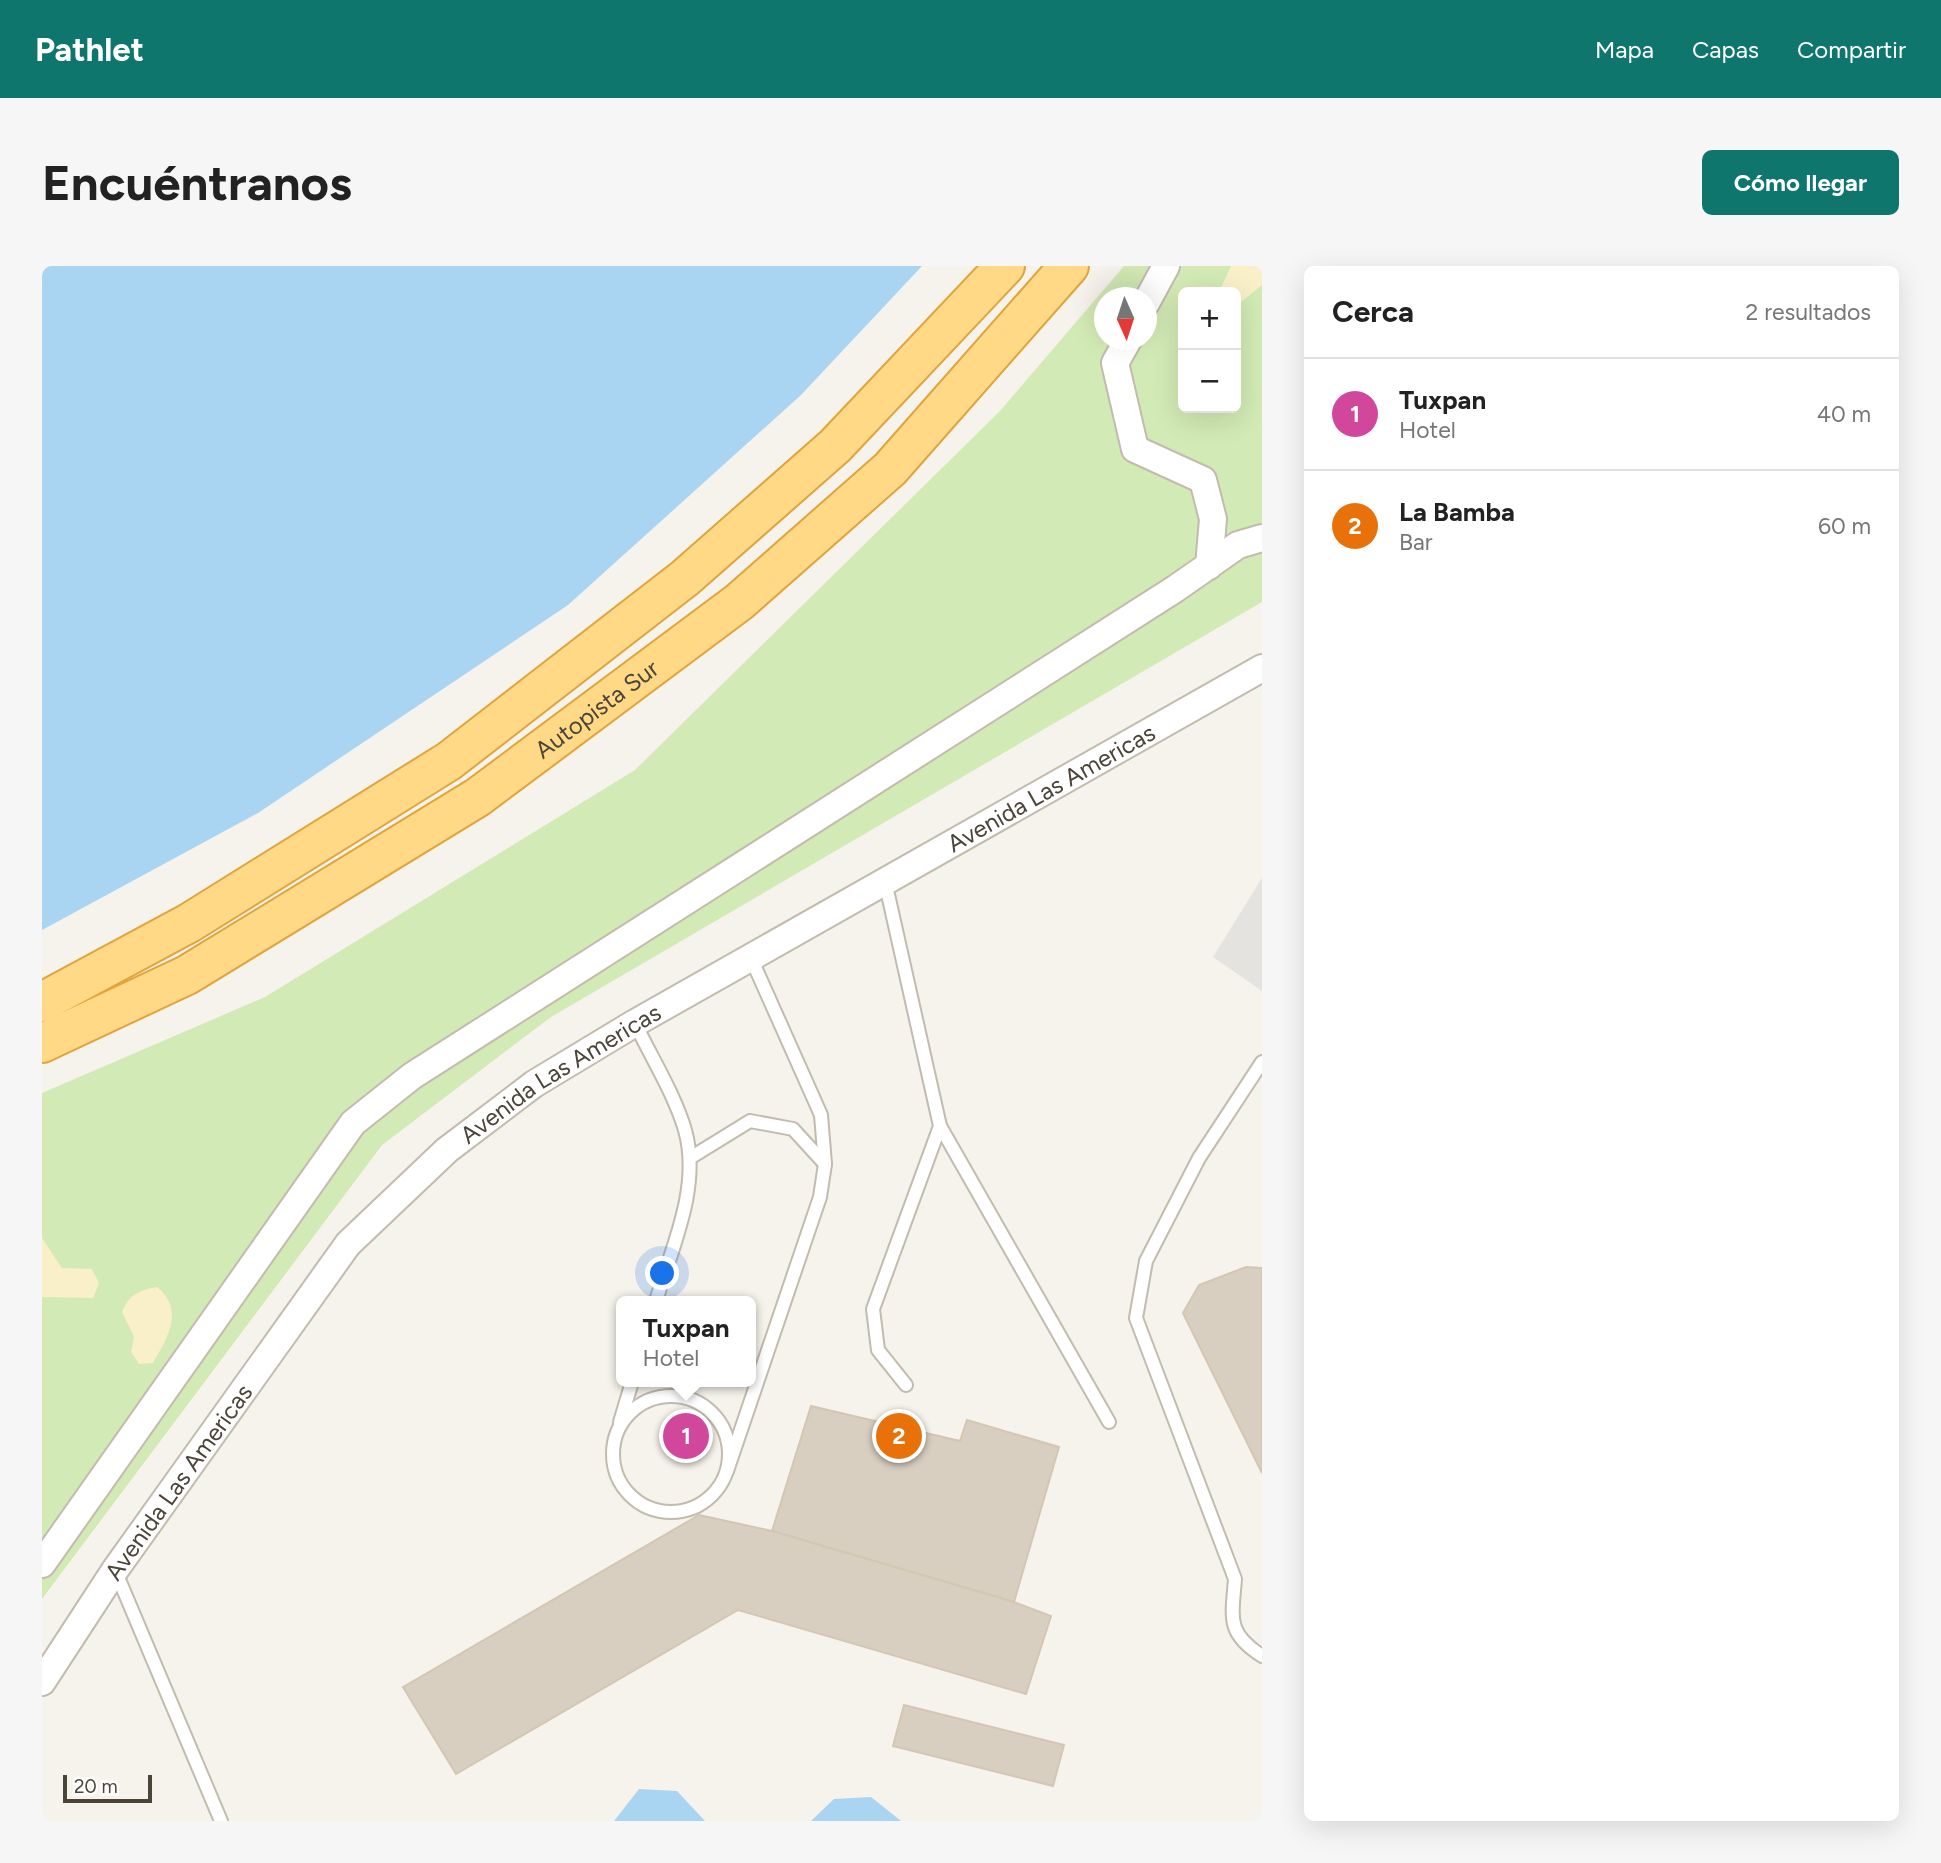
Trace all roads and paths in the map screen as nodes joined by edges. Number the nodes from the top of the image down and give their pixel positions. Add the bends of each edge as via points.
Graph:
1 (1005, 266) edge
2 (1069, 266) edge
3 (1166, 266) edge
4 (1155, 287) edge
5 (1122, 350) edge
6 (1262, 538) edge
7 (1209, 566) junction
8 (1262, 668) edge
9 (885, 881) junction
10 (751, 958) junction
11 (42, 1002) edge
12 (635, 1023) junction
13 (42, 1043) edge
14 (1262, 1062) edge
15 (940, 1126) junction
16 (690, 1158) junction
17 (825, 1164) junction
18 (658, 1296) edge
19 (906, 1385) dead end
20 (756, 1386) edge
21 (630, 1387) edge
22 (756, 1387) edge
23 (1109, 1422) dead end
24 (617, 1431) junction
25 (727, 1472) junction
26 (42, 1564) edge
27 (115, 1570) junction
28 (1262, 1656) edge
29 (42, 1682) edge
30 (220, 1821) edge

1 - 11 highway, Autopista Sur via 835,446 685,578 449,761 189,923
2 - 13 highway, Autopista Sur via 890,469 728,610 478,797 187,975
3 - 4 street
5 - 7 street via 1115,363 1135,449 1203,481 1213,519
6 - 7 street via 1238,545
7 - 26 street via 412,1076 353,1123
8 - 9 street, Avenida Las Americas
9 - 10 street, Avenida Las Americas
9 - 15 lane
10 - 12 street, Avenida Las Americas
10 - 17 lane via 821,1115
12 - 16 lane via 685,1129
12 - 27 street, Avenida Las Americas via 534,1084 447,1150 348,1244
14 - 28 lane via 1199,1158 1146,1261 1136,1318 1235,1579 1231,1622 1241,1642
15 - 19 lane via 873,1309 878,1350
15 - 23 lane
16 - 17 lane via 750,1121 793,1129
16 - 18 lane via 689,1191
17 - 20 lane via 820,1197
21 - 24 lane
22 - 25 lane
24 - 25 lane via 643,1403 662,1396 682,1397 715,1416 726,1433
24 - 25 lane via 612,1449 614,1469 634,1500 651,1509 669,1513 705,1502
27 - 29 street, Avenida Las Americas
27 - 30 lane

